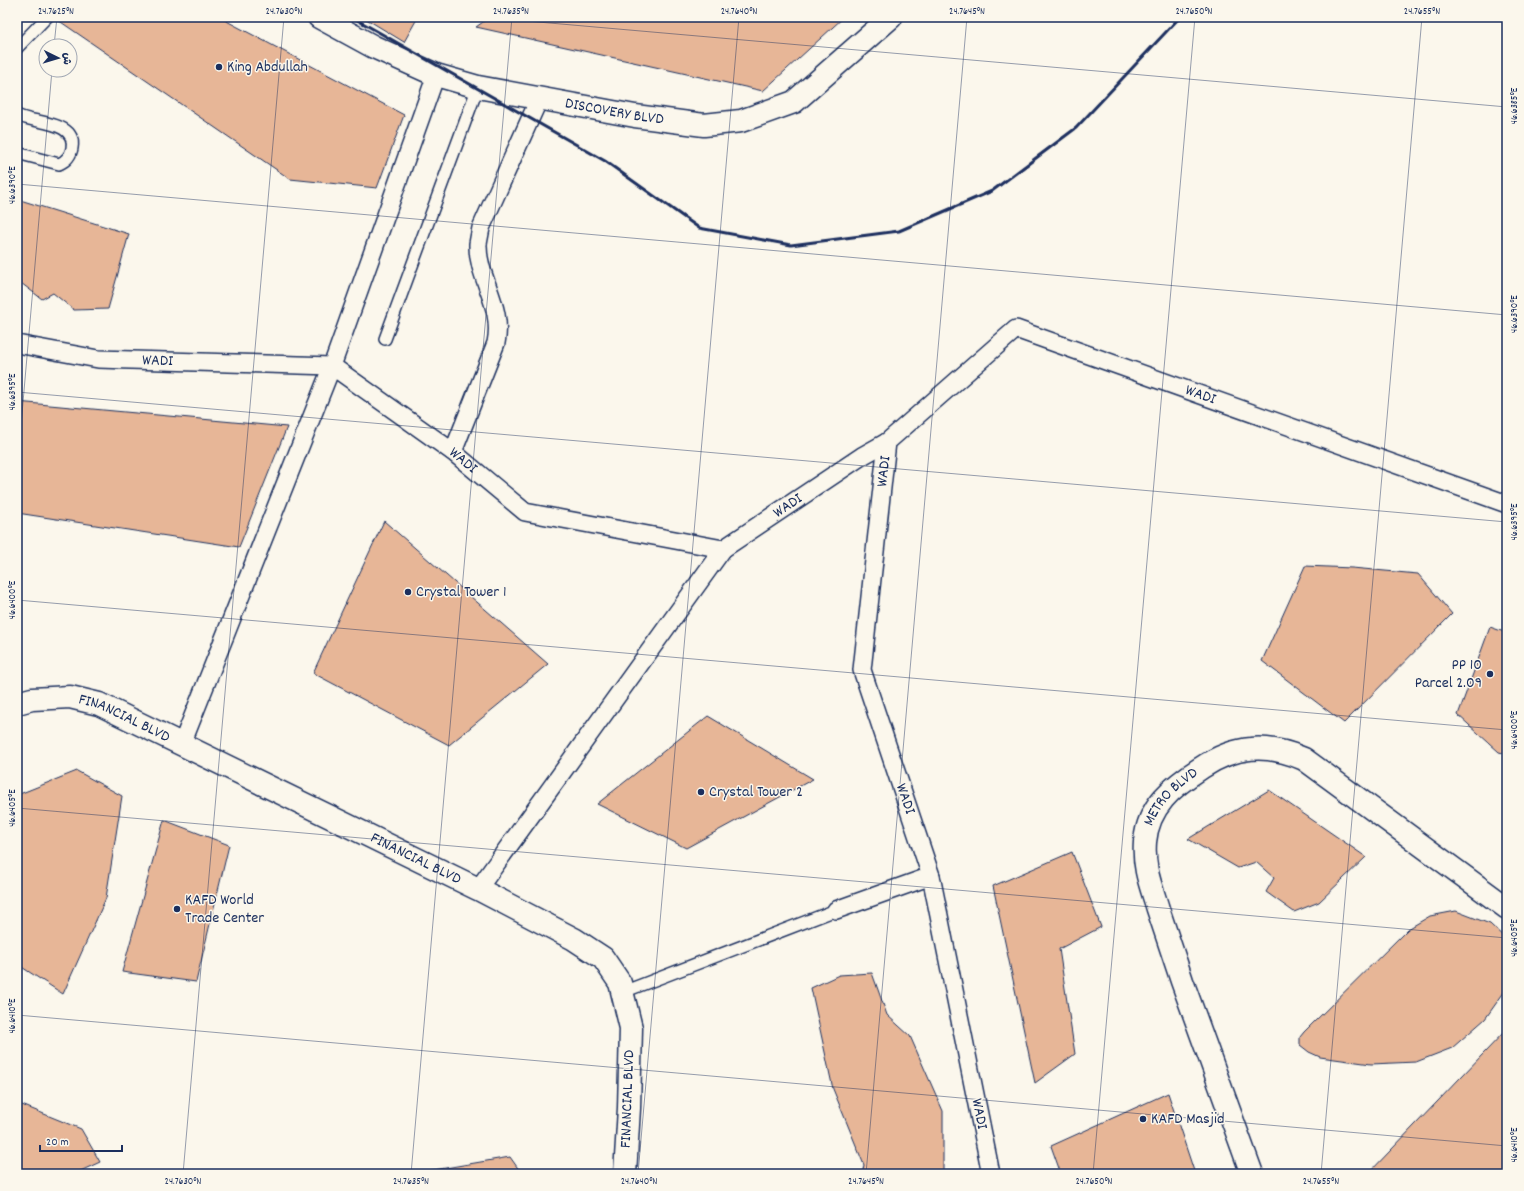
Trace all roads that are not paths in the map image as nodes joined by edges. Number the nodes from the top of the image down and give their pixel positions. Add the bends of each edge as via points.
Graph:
1 (46, 17) edge
2 (319, 17) edge
3 (891, 17) edge
4 (17, 48) edge
5 (436, 75) junction
6 (478, 87) junction
7 (540, 97) junction
8 (17, 119) edge
9 (17, 153) edge
10 (385, 339) dead end
11 (17, 344) edge
12 (332, 366) junction
13 (887, 442) junction
14 (453, 452) junction
15 (1507, 504) edge
16 (723, 549) junction
17 (17, 703) edge
18 (182, 744) junction
19 (931, 876) junction
20 (478, 889) junction
21 (1507, 908) edge
22 (836, 910) joint
23 (623, 992) junction
24 (625, 1174) edge
25 (991, 1174) edge
26 (1252, 1174) edge

1 - 4 lane
2 - 5 street, DISCOVERY BLVD via 374,47
3 - 7 street, DISCOVERY BLVD via 794,102 741,121 704,125 635,116
5 - 6 street, DISCOVERY BLVD
5 - 12 street
6 - 7 street, DISCOVERY BLVD
6 - 10 lane
7 - 14 street via 481,228 478,244 481,263 499,330
8 - 9 lane via 57,126 68,131 74,142 72,152 59,164
11 - 12 street, WADI via 98,359
12 - 14 street, WADI
12 - 18 street
13 - 15 street, WADI via 1016,329
13 - 16 street, WADI
13 - 19 street, WADI via 862,670
14 - 16 street, WADI via 525,512
16 - 20 street
17 - 18 street, FINANCIAL BLVD via 32,699 70,697 98,704
18 - 20 street, FINANCIAL BLVD
19 - 22 street
19 - 25 street, WADI
20 - 23 street, FINANCIAL BLVD via 565,934 603,958
21 - 26 street, METRO BLVD via 1304,759 1286,751 1261,747 1234,752 1205,765 1178,782 1164,797 1151,819 1145,841 1146,870 1168,940
22 - 23 lane
23 - 24 street, FINANCIAL BLVD via 631,1028

